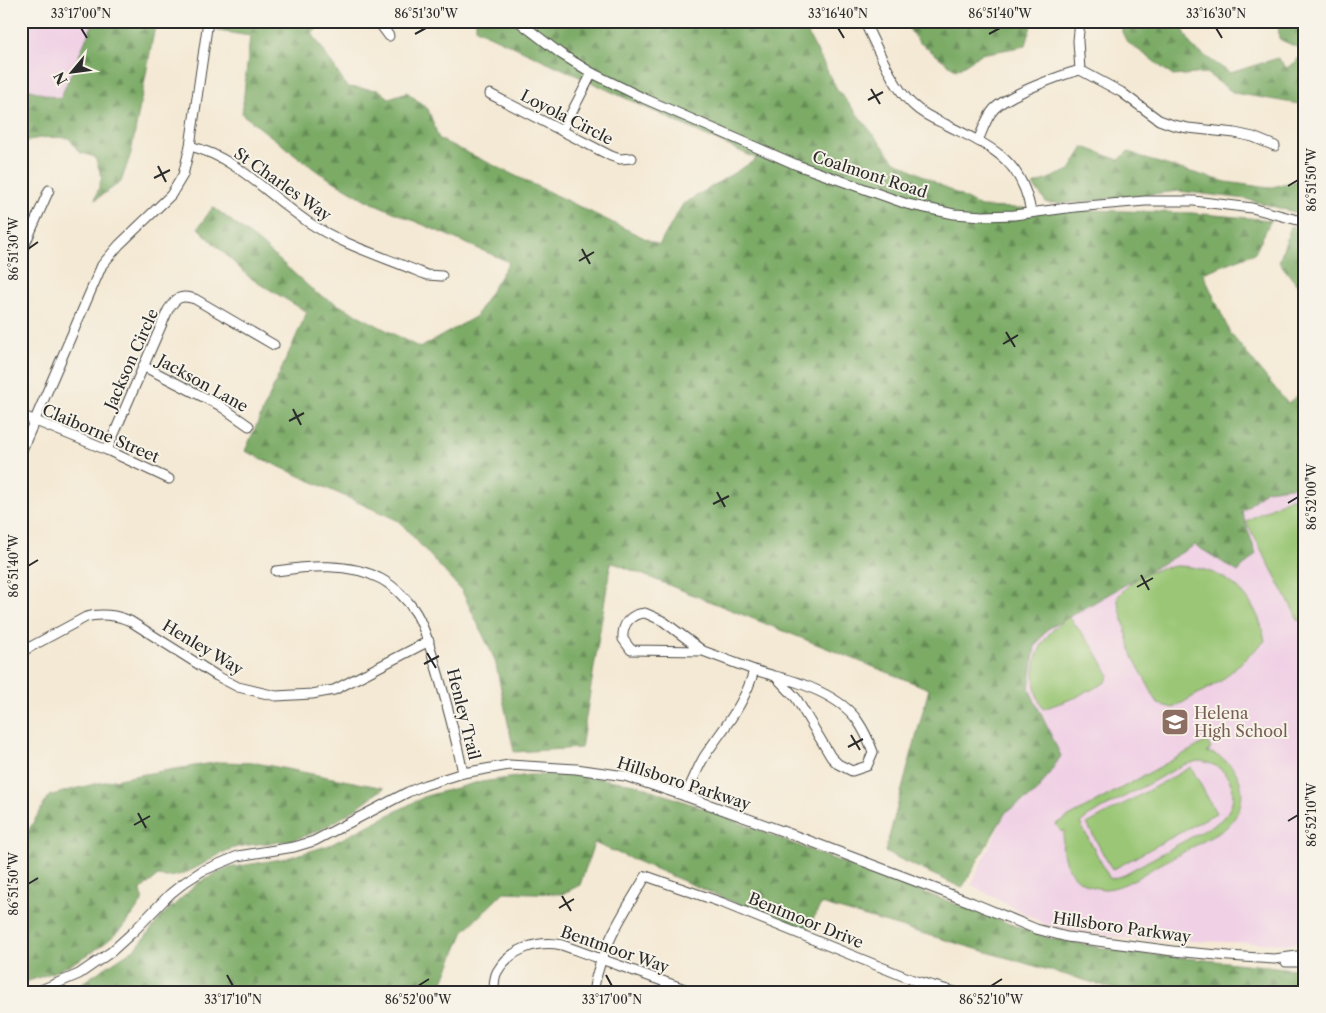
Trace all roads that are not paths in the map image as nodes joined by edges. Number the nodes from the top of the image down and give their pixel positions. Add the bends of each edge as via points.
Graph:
1 (208, 21) edge
2 (378, 21) edge
3 (518, 21) edge
4 (864, 21) edge
5 (1080, 21) edge
6 (389, 36) dead end
7 (1080, 70) junction
8 (592, 73) junction
9 (490, 94) dead end
10 (562, 131) junction
11 (978, 141) junction
12 (190, 146) junction
13 (1275, 146) dead end
14 (632, 158) dead end
15 (49, 190) dead end
16 (1031, 212) junction
17 (1305, 222) edge
18 (21, 253) edge
19 (442, 276) dead end
20 (274, 344) dead end
21 (143, 366) junction
22 (21, 415) edge
23 (34, 420) junction
24 (249, 426) dead end
25 (107, 450) junction
26 (21, 452) edge
27 (169, 479) dead end
28 (276, 571) dead end
29 (429, 641) junction
30 (703, 651) dead end
31 (21, 652) edge
32 (754, 670) junction
33 (775, 676) junction
34 (463, 773) junction
35 (686, 796) junction
36 (1305, 954) edge
37 (601, 959) junction
38 (1274, 959) junction
39 (1305, 962) edge
40 (36, 992) edge
41 (494, 992) edge
42 (593, 992) edge
43 (694, 992) edge
44 (955, 992) edge

1 - 12 street
2 - 6 street
3 - 8 street, Coalmont Road
4 - 11 street via 894,80 911,104
5 - 7 street
7 - 11 street via 1062,74 1006,100 986,120
7 - 13 street via 1121,92 1159,120 1172,125 1253,137
8 - 10 street
8 - 16 street, Coalmont Road via 754,147 890,199 954,214 984,216
9 - 10 street, Loyola Circle
10 - 14 street, Loyola Circle via 610,156
11 - 16 street via 1009,162 1028,195
12 - 19 street, St Charles Way via 246,173 324,232 426,275
12 - 23 street via 183,174 171,195 118,245 102,265
15 - 18 street
16 - 17 street, Coalmont Road via 1145,201 1194,201 1252,208
20 - 21 street, Jackson Circle via 195,299 181,297 168,310
21 - 24 street, Jackson Lane via 219,405
21 - 25 street, Jackson Circle
22 - 23 street, Claiborne Street
23 - 25 street, Claiborne Street
23 - 26 street
25 - 27 street, Claiborne Street
28 - 29 street, Henley Trail via 326,567 360,571 380,578 417,614
29 - 31 street, Henley Way via 334,690 286,696 265,695 238,687 123,617 86,617
29 - 34 street, Henley Trail
30 - 32 street via 631,650 623,639 624,627 633,616 645,613 663,621 703,651
32 - 33 street
32 - 35 street via 743,700 704,759
33 - 33 street via 830,697 849,711 862,727 873,752 867,766 852,771 838,764 820,741 796,698
34 - 35 street, Hillsboro Parkway via 509,765 576,769 625,776
34 - 40 street, Hillsboro Parkway via 408,792 314,841 238,856 202,871 170,894 112,952 79,974
35 - 38 street, Hillsboro Parkway via 1067,938 1173,952
36 - 38 street, Hillsboro Parkway
37 - 41 street, Bentmoor Way via 562,944 531,945 510,956 496,974
37 - 42 street
37 - 43 street, Bentmoor Way
37 - 44 street, Bentmoor Drive via 626,907 646,876 723,903 913,980
38 - 39 street, Hillsboro Parkway

